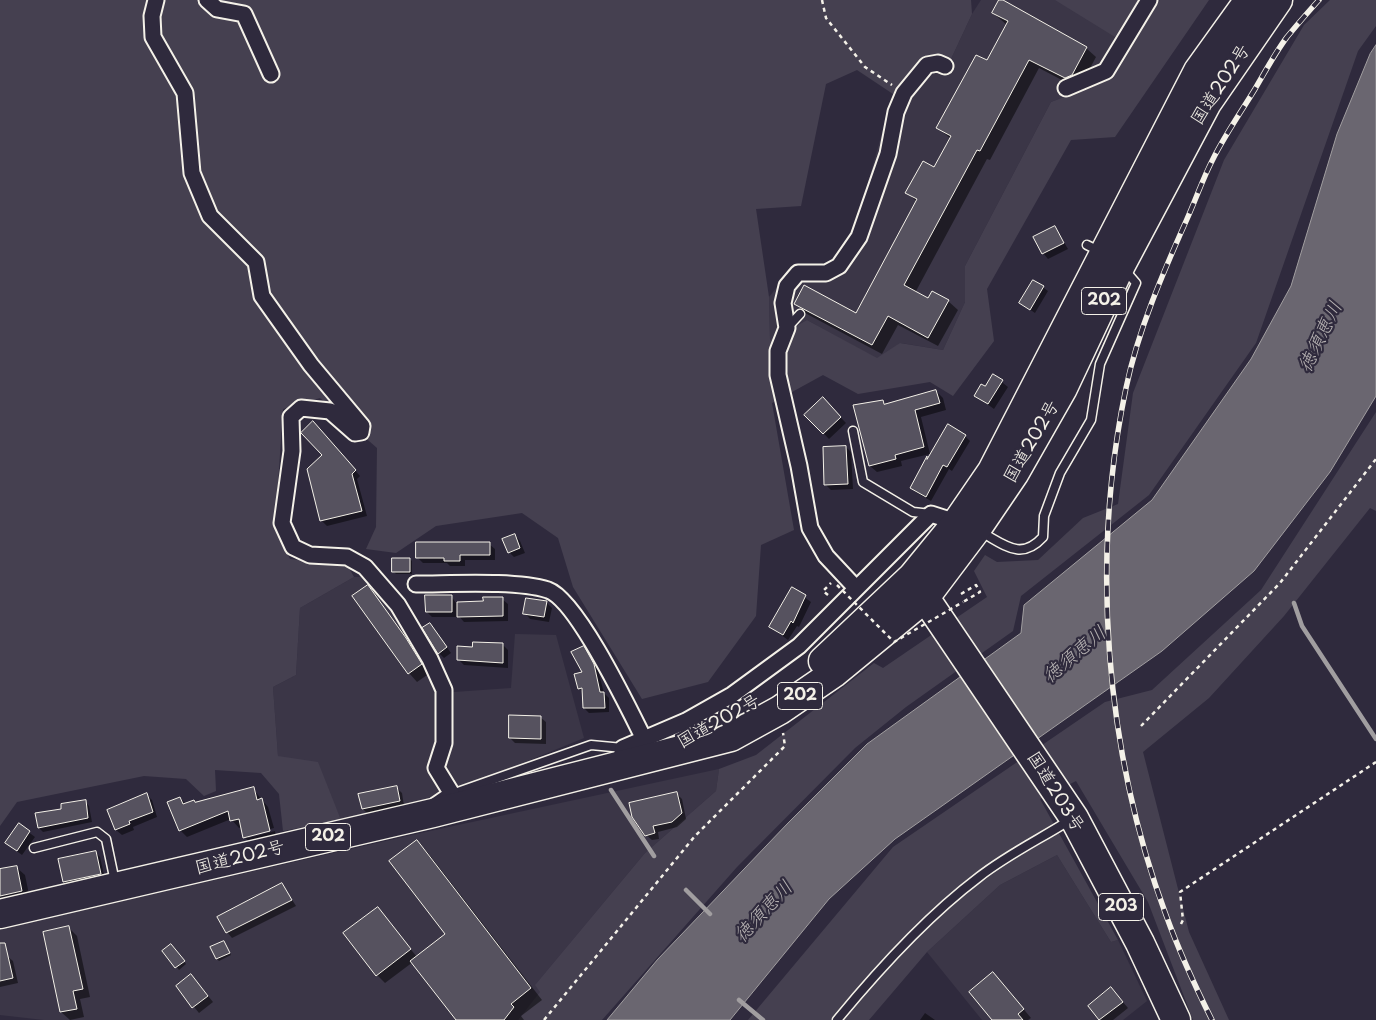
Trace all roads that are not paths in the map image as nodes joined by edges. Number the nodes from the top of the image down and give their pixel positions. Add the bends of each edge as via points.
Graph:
1 (156, 0) edge
2 (207, 0) edge
3 (1149, 0) edge
4 (1249, 0) edge
5 (1278, 0) edge
6 (945, 66) dead end
7 (271, 74) dead end
8 (1066, 88) dead end
9 (1104, 254) junction
10 (800, 314) dead end
11 (787, 328) junction
12 (854, 431) dead end
13 (931, 514) junction
14 (966, 526) junction
15 (416, 584) dead end
16 (855, 587) junction
17 (918, 588) junction
18 (650, 748) junction
19 (621, 757) junction
20 (452, 794) junction
21 (1067, 807) junction
22 (433, 813) junction
23 (34, 848) dead end
24 (116, 889) junction
25 (0, 914) edge
26 (837, 1020) edge
27 (1176, 1020) edge

1 - 20 street via 152,16 153,37 185,93 192,173 210,216 256,262 262,296 311,365 362,426 361,432 355,433 330,412 301,408 291,417 292,451 282,523 293,547 310,555 347,557 364,566 398,605 444,690 444,743 436,768
2 - 7 street via 216,9 244,14
3 - 8 street via 1106,71
4 - 9 highway, 国道202号 / 202 via 1198,71
5 - 9 highway, 国道202号 / 202
6 - 11 street via 938,63 927,65 904,93 896,112 888,154 859,237 839,266 826,273 798,273 787,286 782,303
9 - 14 highway, 国道202号 / 202 via 1063,388 1014,474
9 - 14 lane via 1136,284 1100,364 1091,420 1060,473 1044,516 1043,537 1033,548 1016,550
10 - 11 lane
11 - 16 street via 778,350 778,374 810,528 826,556
12 - 13 lane via 863,482 913,512
13 - 14 street
13 - 16 street
14 - 17 highway, 国道202号 / 202
15 - 18 street via 514,585 549,590 564,600 611,672
16 - 18 street via 799,646
17 - 18 highway, 国道202号 / 202 via 811,671
17 - 18 highway, 国道202号 / 202 via 834,673 780,710 731,737
17 - 21 highway, 国道203号 / 203
18 - 19 highway, 国道202号 / 202
19 - 20 lane via 591,745
19 - 22 highway, 国道202号 / 202
20 - 22 street via 437,803
21 - 26 lane via 935,915 891,958
21 - 27 highway, 国道203号 / 203 via 1140,942
22 - 24 highway, 国道202号 / 202
23 - 24 lane via 97,832 106,839
24 - 25 highway, 国道202号 / 202

